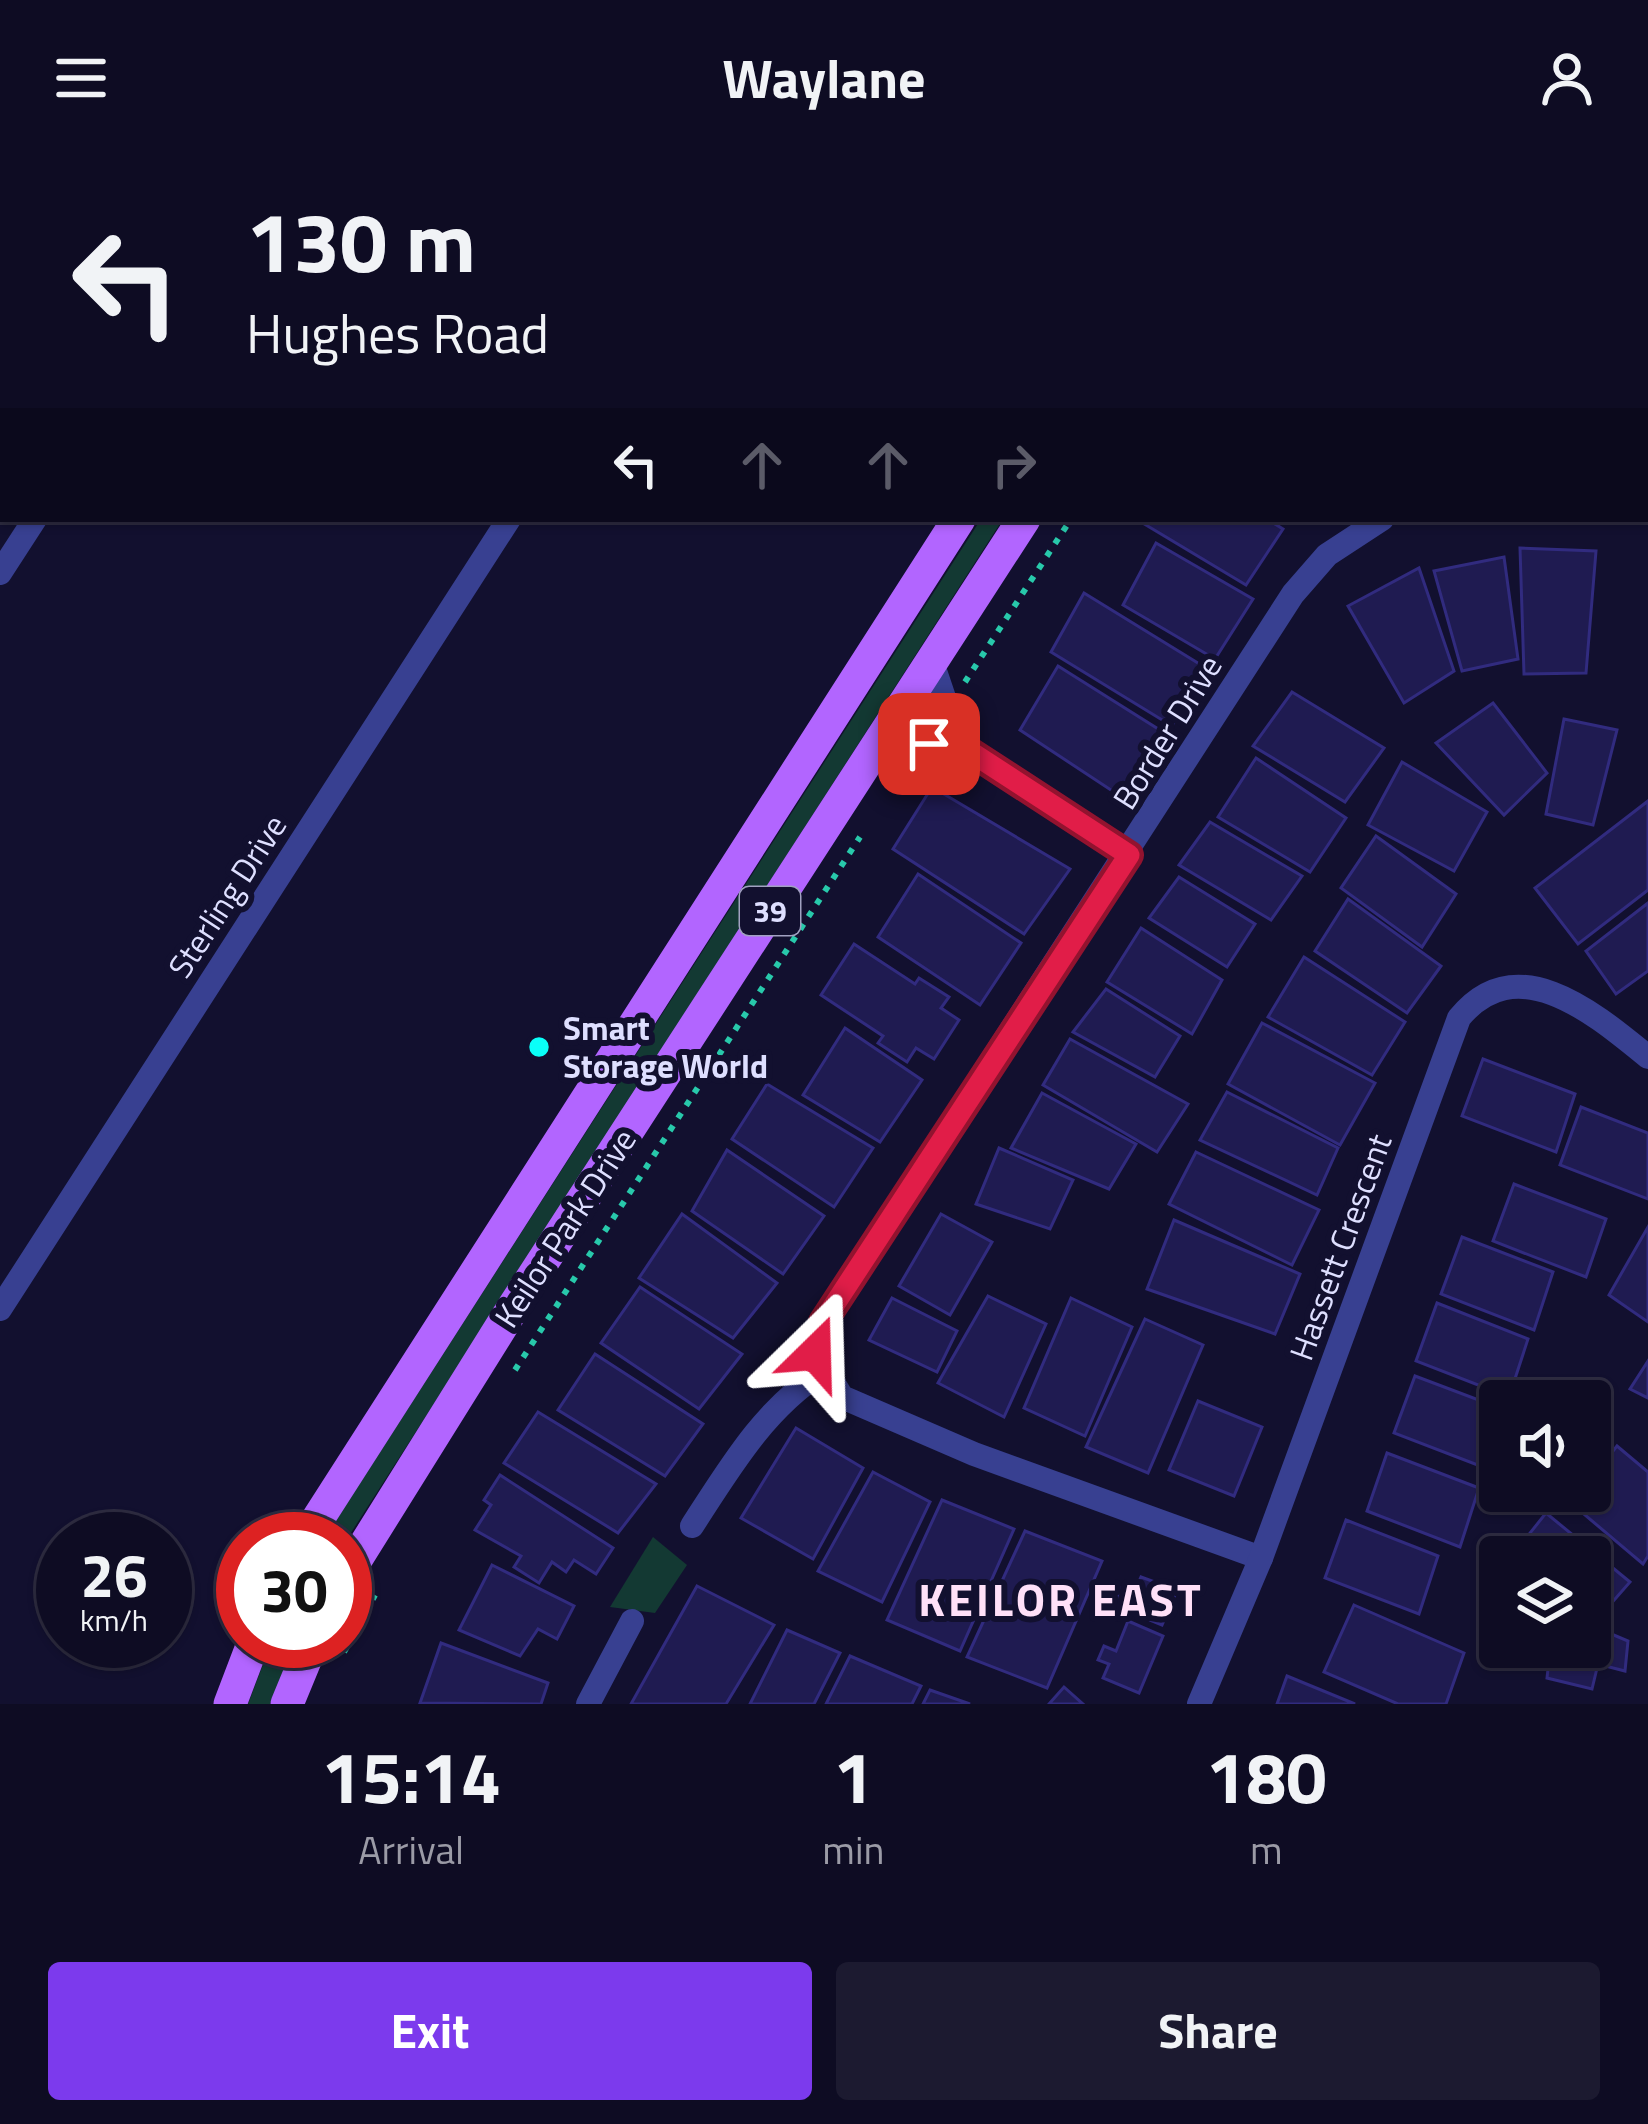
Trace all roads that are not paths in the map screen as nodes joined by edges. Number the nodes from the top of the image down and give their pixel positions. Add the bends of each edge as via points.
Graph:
1 (33, 522) edge
2 (507, 522) edge
3 (957, 522) edge
4 (1022, 522) edge
5 (1378, 522) edge
6 (0, 573) edge
7 (932, 662) junction
8 (960, 745) junction
9 (876, 749) junction
10 (1129, 855) junction
11 (1648, 1057) edge
12 (0, 1309) edge
13 (822, 1372) junction
14 (322, 1512) edge
15 (692, 1526) dead end
16 (372, 1534) edge
17 (1261, 1558) junction
18 (632, 1621) dead end
19 (244, 1668) edge
20 (302, 1668) edge
21 (230, 1704) edge
22 (287, 1704) edge
23 (589, 1704) edge
24 (1198, 1704) edge

1 - 6 street
2 - 12 street, Sterling Drive
3 - 14 main road, Keilor Park Drive / 39
4 - 7 main road, Keilor Park Drive / 39
5 - 10 street, Border Drive via 1328,555 1294,594
7 - 8 street
7 - 9 main road, Keilor Park Drive / 39
8 - 9 street
8 - 10 street
9 - 16 main road, Keilor Park Drive / 39
10 - 13 street, Border Drive via 823,1322 815,1353
11 - 17 street, Hassett Crescent via 1541,989 1509,984 1481,992 1460,1018
13 - 15 street via 748,1441
13 - 17 street via 842,1396 953,1445
17 - 24 street, Hassett Crescent
18 - 23 street
19 - 21 main road
20 - 22 main road

